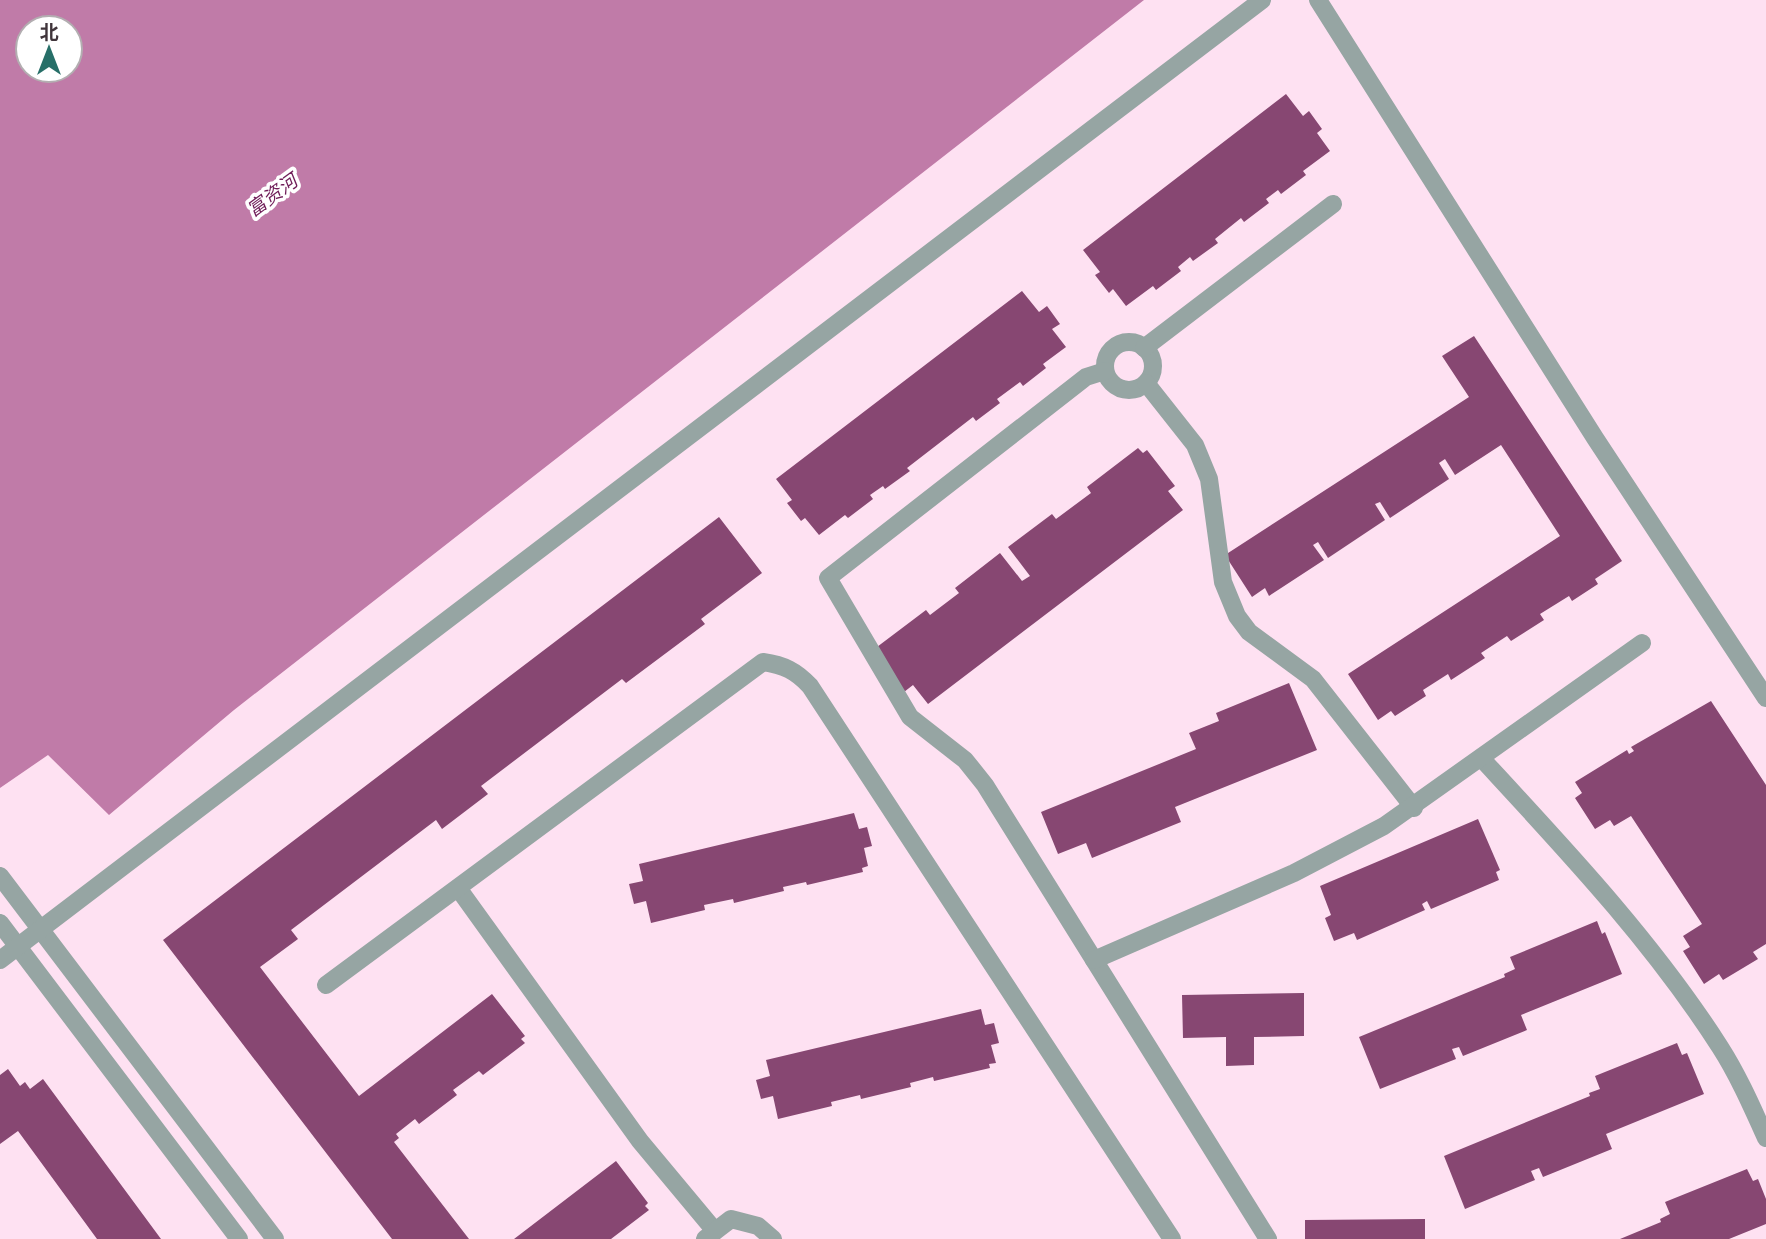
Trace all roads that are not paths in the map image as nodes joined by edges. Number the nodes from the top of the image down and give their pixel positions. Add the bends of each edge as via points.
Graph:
1 (1262, 0) edge
2 (1318, 0) edge
3 (1333, 204) dead end
4 (1144, 348) junction
5 (1105, 371) junction
6 (1146, 383) junction
7 (1642, 643) dead end
8 (1766, 698) edge
9 (1482, 759) junction
10 (1414, 808) junction
11 (0, 876) edge
12 (457, 888) junction
13 (0, 923) edge
14 (41, 930) junction
15 (18, 947) junction
16 (0, 960) edge
17 (1094, 960) junction
18 (326, 985) dead end
19 (1766, 1138) edge
20 (710, 1235) edge
21 (239, 1239) edge
22 (275, 1239) edge
23 (773, 1239) edge
24 (1172, 1239) edge
25 (1268, 1239) edge

1 - 14 street
2 - 8 street
3 - 4 street
4 - 5 street via 1132,342 1115,346 1105,361
4 - 6 street via 1153,365
5 - 6 street via 1117,387 1137,389
5 - 17 street via 1086,377 828,578 910,717 965,760 985,785
6 - 10 street via 1195,445 1209,479 1223,582 1237,616 1249,632 1313,678
7 - 9 street
9 - 10 street
9 - 19 street via 1588,874 1674,982 1721,1048
10 - 17 street via 1324,859
11 - 14 street
12 - 18 street
12 - 20 street
12 - 24 street via 763,662 790,668 810,686
13 - 15 street
14 - 15 street
14 - 22 street
15 - 16 street
15 - 21 street
17 - 25 street
20 - 23 street via 731,1219 758,1226

